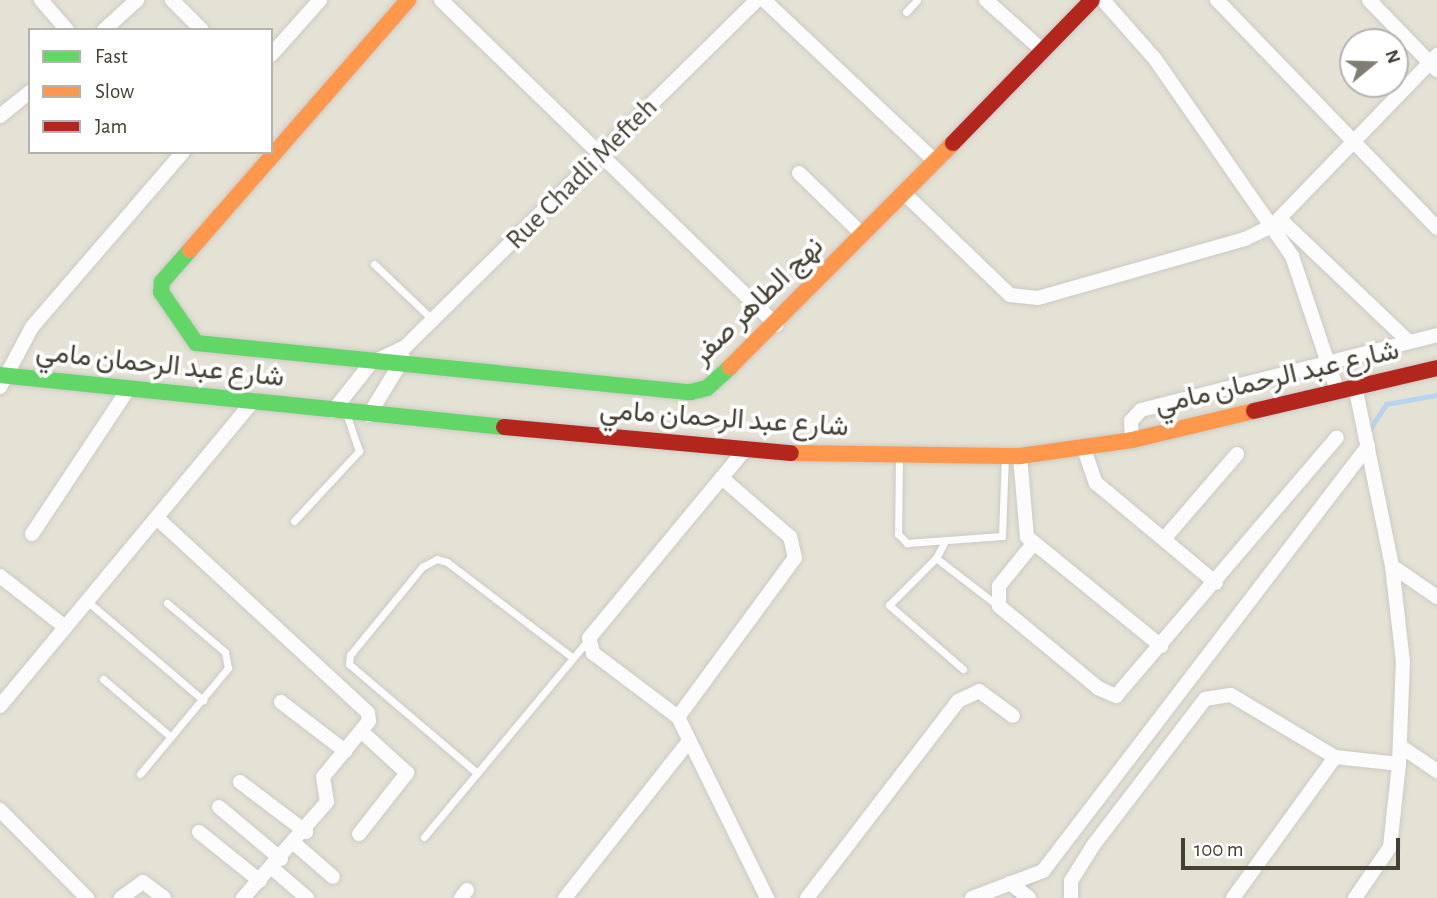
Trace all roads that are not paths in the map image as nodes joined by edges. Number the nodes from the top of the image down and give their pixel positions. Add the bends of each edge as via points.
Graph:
1 (41, 0) edge
2 (137, 0) edge
3 (172, 0) edge
4 (320, 0) edge
5 (408, 0) edge
6 (441, 0) edge
7 (757, 0) edge
8 (764, 0) edge
9 (917, 0) edge
10 (986, 0) edge
11 (1092, 0) edge
12 (1103, 0) edge
13 (1217, 0) edge
14 (1369, 0) edge
15 (906, 12) dead end
16 (64, 28) edge
17 (106, 28) edge
18 (200, 28) edge
19 (1043, 51) junction
20 (273, 53) edge
21 (1434, 62) edge
22 (28, 94) edge
23 (0, 116) edge
24 (1353, 144) junction
25 (181, 154) edge
26 (602, 156) junction
27 (935, 162) junction
28 (799, 173) dead end
29 (904, 193) junction
30 (1276, 223) junction
31 (1437, 228) edge
32 (863, 235) junction
33 (374, 264) dead end
34 (433, 320) junction
35 (775, 325) junction
36 (1437, 335) edge
37 (1407, 340) junction
38 (405, 348) junction
39 (1328, 360) junction
40 (371, 363) junction
41 (401, 367) junction
42 (1437, 368) edge
43 (3, 379) edge
44 (1356, 385) junction
45 (129, 388) junction
46 (1337, 390) junction
47 (254, 400) junction
48 (340, 412) junction
49 (369, 415) junction
50 (1336, 437) dead end
51 (1132, 440) junction
52 (1368, 446) junction
53 (1084, 449) junction
54 (743, 452) junction
55 (1237, 454) dead end
56 (899, 456) junction
57 (1013, 456) junction
58 (722, 478) junction
59 (157, 518) junction
60 (294, 521) dead end
61 (32, 534) dead end
62 (1164, 540) junction
63 (944, 543) junction
64 (1033, 544) junction
65 (936, 558) junction
66 (1392, 566) junction
67 (0, 576) edge
68 (1216, 583) junction
69 (1437, 597) edge
70 (87, 601) junction
71 (167, 603) dead end
72 (999, 606) junction
73 (65, 627) junction
74 (589, 638) junction
75 (1161, 646) junction
76 (572, 658) junction
77 (963, 669) dead end
78 (103, 679) dead end
79 (203, 700) junction
80 (281, 702) dead end
81 (0, 706) edge
82 (1013, 716) dead end
83 (678, 717) junction
84 (361, 731) junction
85 (170, 737) junction
86 (690, 741) junction
87 (1400, 746) junction
88 (345, 751) junction
89 (1335, 757) junction
90 (1399, 764) junction
91 (1437, 771) edge
92 (477, 773) junction
93 (141, 774) dead end
94 (240, 782) dead end
95 (219, 807) dead end
96 (0, 810) edge
97 (199, 832) dead end
98 (306, 832) junction
99 (359, 834) dead end
100 (424, 837) dead end
101 (295, 844) junction
102 (276, 863) junction
103 (332, 877) dead end
104 (1010, 883) junction
105 (254, 891) edge
106 (87, 898) edge
107 (121, 898) edge
108 (164, 898) edge
109 (307, 898) edge
110 (565, 898) edge
111 (767, 898) edge
112 (807, 898) edge
113 (972, 898) edge
114 (1028, 898) edge
115 (1071, 898) edge
116 (1233, 898) edge
117 (1355, 898) edge

1 - 16 street
2 - 17 street
3 - 18 street
4 - 20 street
5 - 40 street, نهج الطاهر صفر via 162,282 161,292 192,340 206,347
6 - 26 street
7 - 26 street, Rue Chadli Mefteh
8 - 27 street
9 - 15 lane
10 - 19 street
11 - 19 street, نهج الطاهر صفر
12 - 30 street via 1155,59
13 - 24 street
14 - 21 street
19 - 27 street, نهج الطاهر صفر
21 - 24 street
22 - 23 street
24 - 30 street
24 - 31 street
25 - 43 street via 32,327
26 - 34 street, Rue Chadli Mefteh
26 - 35 street
27 - 29 street, نهج الطاهر صفر
28 - 32 street
29 - 30 street via 1020,299 1245,239
29 - 32 street, نهج الطاهر صفر
30 - 37 street
30 - 39 street via 1300,271
32 - 35 street, نهج الطاهر صفر
33 - 34 lane
34 - 38 street, Rue Chadli Mefteh
35 - 41 street, نهج الطاهر صفر via 713,385 691,392
36 - 37 street
37 - 39 street
38 - 40 street
38 - 41 street
39 - 46 street
39 - 51 street via 1141,410 1131,421
40 - 41 street, نهج الطاهر صفر
40 - 48 street
41 - 49 street
42 - 44 street, شارع عبد الرحمان مامي
43 - 45 street, شارع عبد الرحمان مامي
44 - 46 street, شارع عبد الرحمان مامي
44 - 52 street
45 - 47 street, شارع عبد الرحمان مامي
45 - 61 street
46 - 51 street, شارع عبد الرحمان مامي
47 - 48 street, شارع عبد الرحمان مامي
47 - 59 street
48 - 49 street, شارع عبد الرحمان مامي
48 - 60 lane via 359,451
49 - 54 street, شارع عبد الرحمان مامي
50 - 68 street
51 - 53 street, شارع عبد الرحمان مامي
52 - 66 street
52 - 104 street via 1083,824 1043,871
53 - 57 street, شارع عبد الرحمان مامي
53 - 62 street via 1096,483
54 - 56 street, شارع عبد الرحمان مامي
54 - 58 street
55 - 62 street
56 - 57 street, شارع عبد الرحمان مامي
56 - 63 lane via 901,541
57 - 63 lane via 1002,536
57 - 64 street via 1024,530
58 - 74 street
58 - 83 street via 790,537 795,558
59 - 70 street
59 - 84 street via 367,708 369,721
62 - 68 street
63 - 65 lane
64 - 72 street via 999,586
64 - 75 street
65 - 72 lane
65 - 77 lane via 889,605
66 - 69 street
66 - 87 street via 1403,662
67 - 73 street
68 - 75 street
70 - 73 street
70 - 79 lane
71 - 79 lane via 229,659
72 - 75 street via 1108,696 1125,692
73 - 81 street
74 - 76 lane
74 - 83 street via 593,653
76 - 92 lane
76 - 92 lane via 447,562 437,559 422,567 350,655 349,664
78 - 85 lane
79 - 85 lane
80 - 88 street
82 - 112 street via 979,691 958,701
83 - 86 street
84 - 88 street
84 - 99 street via 407,773
85 - 93 lane
86 - 110 street
86 - 111 street
87 - 90 street
87 - 91 street
88 - 98 street via 323,777 329,798
89 - 90 street
89 - 115 street via 1231,695 1205,699 1092,847 1071,881
89 - 116 street
90 - 117 street via 1390,848
92 - 100 lane
94 - 98 street
95 - 102 street
96 - 106 street
97 - 105 street
98 - 101 street
101 - 102 street
101 - 103 street
102 - 105 street
102 - 109 street
104 - 113 street
104 - 114 street
107 - 108 street via 143,882

